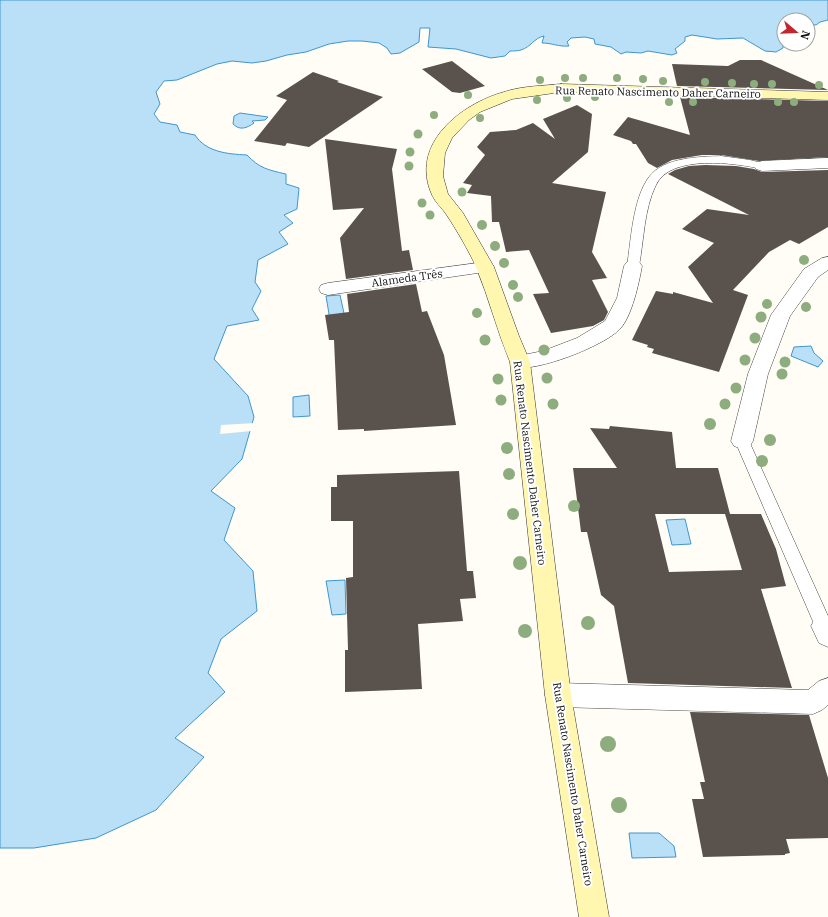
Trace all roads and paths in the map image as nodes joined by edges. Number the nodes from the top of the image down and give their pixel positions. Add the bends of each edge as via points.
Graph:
1 (828, 96) edge
2 (828, 163) edge
3 (762, 166) joint
4 (828, 262) edge
5 (633, 266) joint
6 (486, 267) junction
7 (328, 289) dead end
8 (520, 362) junction
9 (742, 441) joint
10 (826, 631) edge
11 (828, 689) edge
12 (558, 695) junction
13 (594, 917) edge

1 - 6 street, Rua Renato Nascimento Daher Carneiro via 560,88 509,95 492,101 464,117 445,136 435,164 440,195 454,213
2 - 3 street
3 - 5 lane via 734,160 692,160 669,168 654,178 645,195
4 - 9 street via 811,274 780,315 758,374
5 - 8 street via 626,298 613,325 584,343 547,357
6 - 7 street, Alameda Três
6 - 8 street, Rua Renato Nascimento Daher Carneiro
8 - 12 street, Rua Renato Nascimento Daher Carneiro
9 - 10 lane
11 - 12 street via 813,702
12 - 13 street, Rua Renato Nascimento Daher Carneiro

